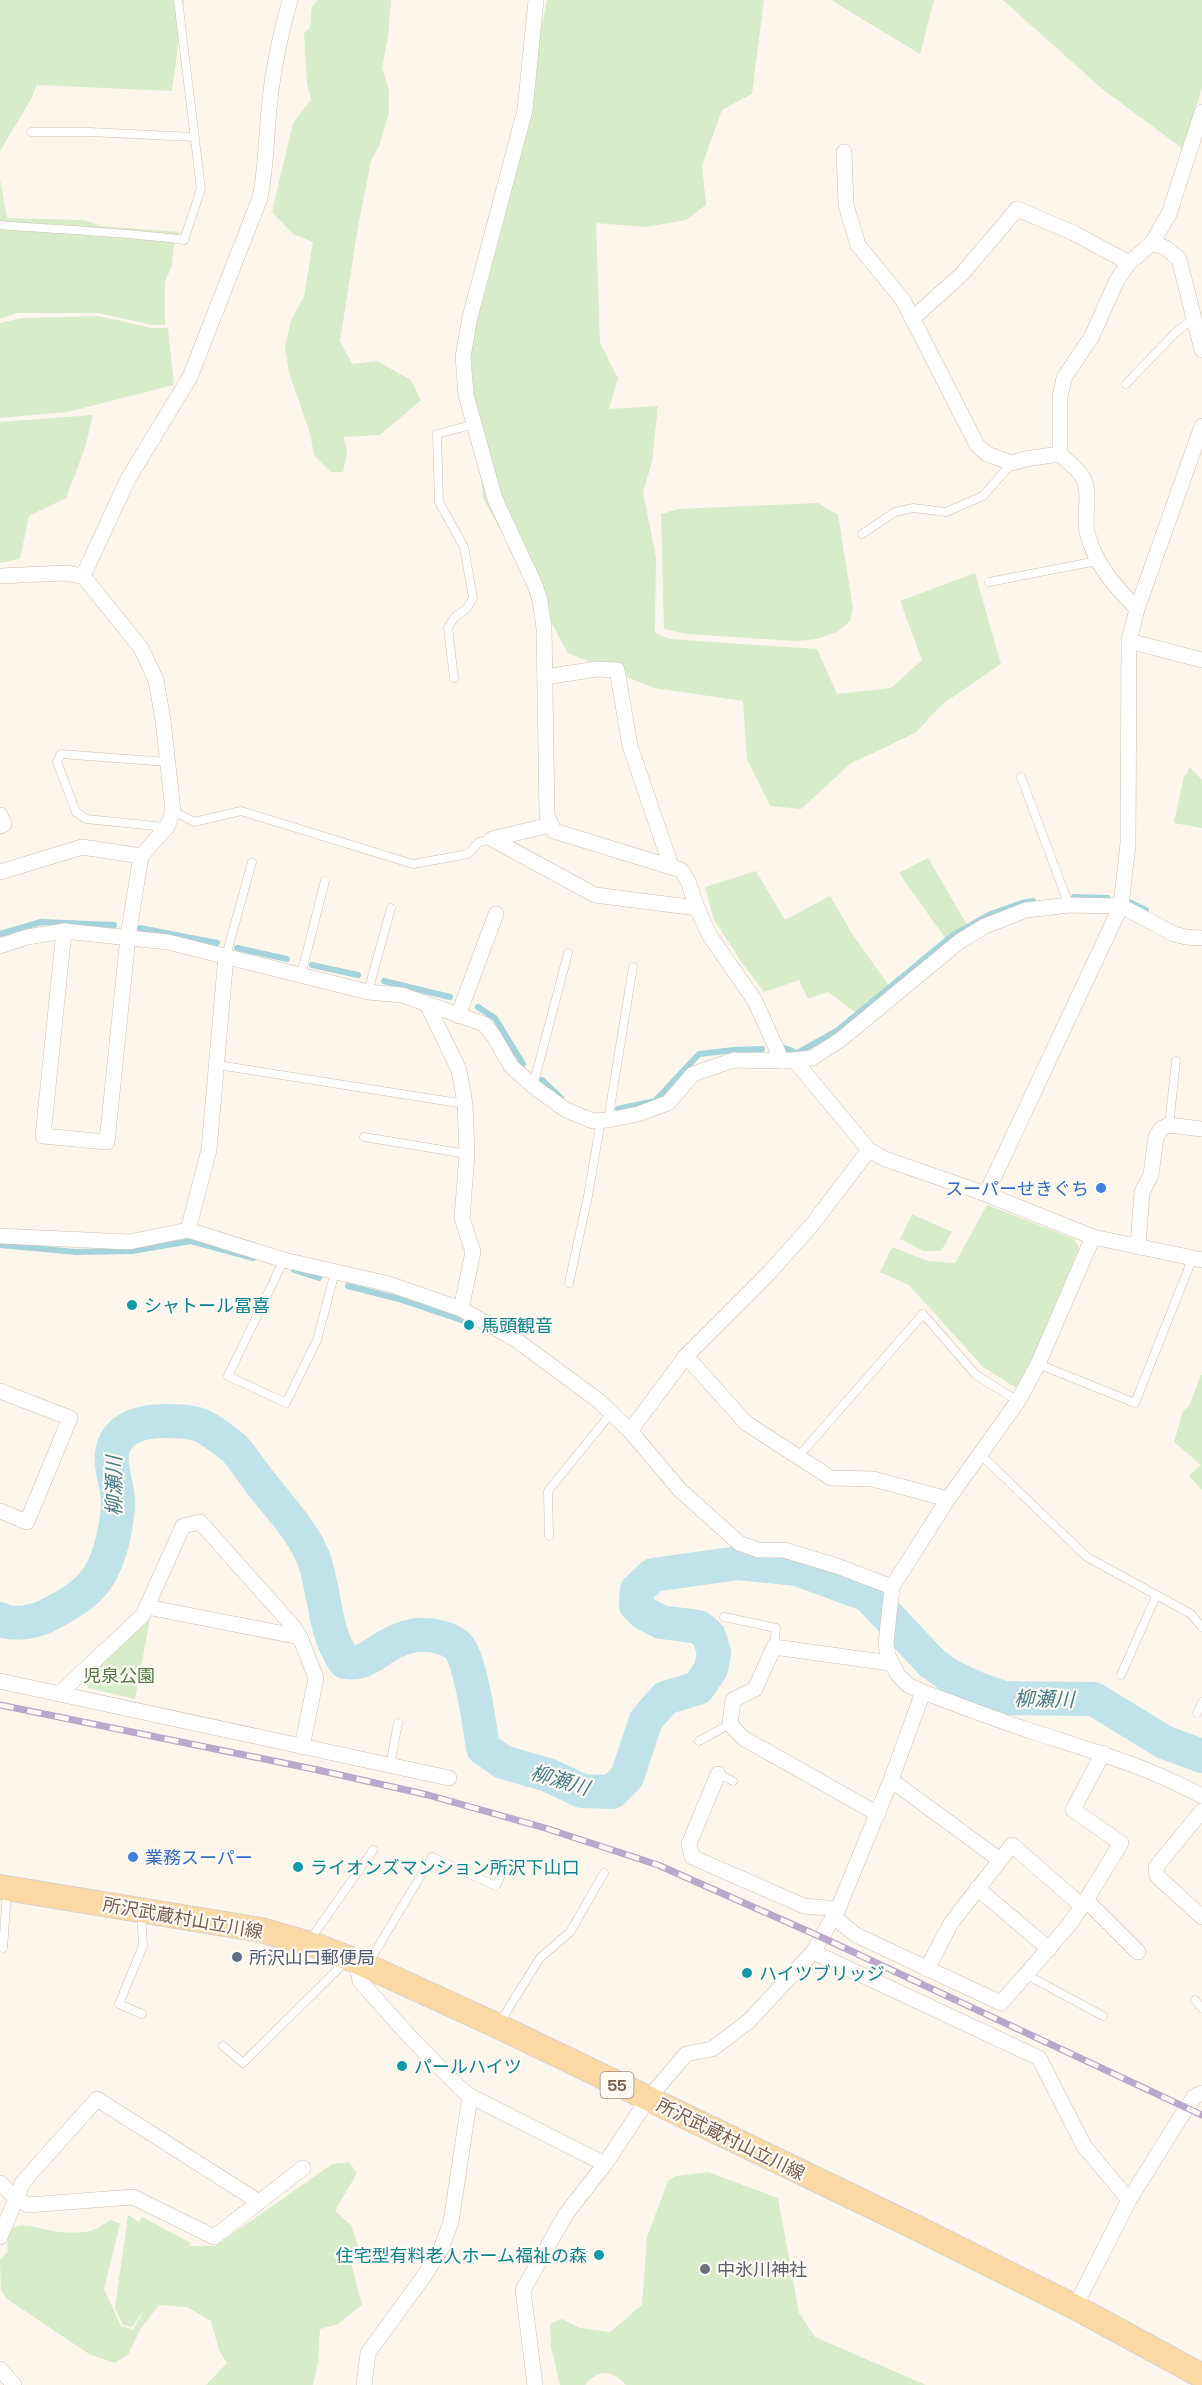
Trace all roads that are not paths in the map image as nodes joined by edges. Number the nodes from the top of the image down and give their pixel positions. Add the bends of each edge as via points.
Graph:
1 (178, 0) edge
2 (290, 0) edge
3 (536, 0) edge
4 (1202, 112) edge
5 (31, 132) dead end
6 (194, 137) junction
7 (844, 152) dead end
8 (0, 225) edge
9 (1152, 243) junction
10 (1129, 262) junction
11 (912, 319) junction
12 (1193, 319) junction
13 (1202, 350) edge
14 (1126, 384) dead end
15 (475, 424) junction
16 (1202, 426) edge
17 (1060, 454) junction
18 (1012, 463) junction
19 (862, 534) dead end
20 (1098, 561) junction
21 (0, 576) edge
22 (83, 576) junction
23 (989, 582) dead end
24 (1137, 609) junction
25 (1130, 641) junction
26 (1202, 660) edge
27 (545, 677) junction
28 (454, 678) dead end
29 (167, 762) junction
30 (1021, 777) dead end
31 (172, 811) junction
32 (0, 815) edge
33 (0, 825) edge
34 (550, 825) junction
35 (167, 827) junction
36 (492, 839) junction
37 (141, 856) junction
38 (252, 862) dead end
39 (671, 866) junction
40 (0, 872) edge
41 (325, 881) dead end
42 (1069, 904) junction
43 (1121, 906) junction
44 (391, 908) dead end
45 (697, 908) junction
46 (496, 914) dead end
47 (64, 931) junction
48 (128, 937) junction
49 (1202, 938) edge
50 (0, 946) edge
51 (568, 953) dead end
52 (226, 956) junction
53 (633, 967) dead end
54 (301, 975) junction
55 (368, 992) junction
56 (427, 1004) junction
57 (458, 1016) junction
58 (788, 1061) junction
59 (1176, 1061) dead end
60 (218, 1065) junction
61 (533, 1086) junction
62 (465, 1104) junction
63 (605, 1120) junction
64 (1169, 1125) junction
65 (1202, 1130) edge
66 (363, 1137) dead end
67 (869, 1149) junction
68 (467, 1154) junction
69 (986, 1194) junction
70 (188, 1230) junction
71 (0, 1236) edge
72 (1093, 1237) junction
73 (1138, 1247) junction
74 (1197, 1259) edge
75 (284, 1260) junction
76 (335, 1272) junction
77 (569, 1283) dead end
78 (461, 1309) junction
79 (686, 1356) junction
80 (1038, 1364) junction
81 (0, 1391) edge
82 (1018, 1401) junction
83 (612, 1412) junction
84 (630, 1431) junction
85 (981, 1455) junction
86 (798, 1457) junction
87 (948, 1499) junction
88 (0, 1511) edge
89 (549, 1536) dead end
90 (891, 1593) junction
91 (1156, 1596) junction
92 (147, 1607) junction
93 (724, 1617) dead end
94 (1202, 1627) edge
95 (300, 1637) junction
96 (774, 1647) junction
97 (890, 1663) junction
98 (1121, 1675) dead end
99 (0, 1681) edge
100 (923, 1692) junction
101 (59, 1694) junction
102 (1202, 1702) edge
103 (1197, 1713) dead end
104 (398, 1723) dead end
105 (730, 1724) junction
106 (699, 1741) dead end
107 (302, 1747) junction
108 (1103, 1753) junction
109 (390, 1765) junction
110 (718, 1774) joint
111 (449, 1778) dead end
112 (891, 1780) junction
113 (733, 1781) dead end
114 (1202, 1796) edge
115 (1202, 1811) edge
116 (878, 1814) junction
117 (373, 1850) dead end
118 (1000, 1860) junction
119 (504, 1868) dead end
120 (604, 1873) dead end
121 (4, 1888) edge
122 (977, 1888) junction
123 (1084, 1903) junction
124 (141, 1911) junction
125 (836, 1913) junction
126 (1202, 1917) edge
127 (308, 1944) junction
128 (3, 1948) dead end
129 (1049, 1949) junction
130 (813, 1952) junction
131 (1138, 1952) dead end
132 (357, 1962) junction
133 (927, 1969) junction
134 (1027, 1975) junction
135 (1195, 2000) dead end
136 (1202, 2008) edge
137 (142, 2014) dead end
138 (1103, 2016) dead end
139 (498, 2026) junction
140 (223, 2046) dead end
141 (1202, 2093) edge
142 (471, 2096) junction
143 (648, 2099) junction
144 (605, 2164) junction
145 (303, 2168) dead end
146 (0, 2183) edge
147 (17, 2199) junction
148 (1129, 2200) junction
149 (259, 2202) junction
150 (0, 2237) edge
151 (1075, 2307) junction
152 (0, 2369) edge
153 (1202, 2376) edge
154 (14, 2385) edge
155 (364, 2385) edge
156 (536, 2385) edge

1 - 6 lane
2 - 22 street via 269,108 260,198 190,377 128,479
3 - 15 street via 525,110 463,357 466,395
4 - 9 street via 1169,214
5 - 6 lane
6 - 8 lane via 201,189 184,240
7 - 11 street via 846,205 858,245 903,300
9 - 10 street
9 - 12 street via 1179,259
10 - 11 street via 1017,209 962,274
10 - 17 street via 1092,336 1064,378
11 - 18 street via 977,445 987,454
12 - 13 street
12 - 14 lane
15 - 27 street via 495,499 536,585 544,628
15 - 28 lane via 437,434 440,502 464,547 473,598 448,628
16 - 24 street
17 - 18 street
17 - 20 street via 1086,484 1087,531
18 - 19 lane via 983,496 946,512 914,508 896,512
20 - 23 lane
20 - 24 street via 1108,579
21 - 22 street
22 - 29 street via 141,648 156,680
24 - 25 street
25 - 26 street
25 - 43 street via 1128,844
27 - 34 street
27 - 39 street via 617,670 630,746
29 - 31 street
29 - 35 lane via 61,754 57,762 76,813 86,819
30 - 42 lane
31 - 35 street
31 - 36 lane via 194,822 241,811 413,864 468,854 479,842
32 - 33 street via 4,824
34 - 36 street
34 - 39 street via 570,838
35 - 37 street
36 - 45 street via 595,895
37 - 40 street via 82,847
37 - 48 street
38 - 52 lane
39 - 45 street via 681,870 688,881
41 - 54 lane
42 - 43 street
42 - 58 street via 1026,910 985,927 933,962 840,1040 812,1058
43 - 49 street via 1174,934
43 - 69 street
44 - 55 lane
45 - 58 street via 710,936 755,1001
46 - 57 street
47 - 48 street
47 - 48 street via 43,1136 107,1143
47 - 50 street
48 - 52 street
51 - 61 lane
52 - 54 street
52 - 60 street
53 - 63 lane
54 - 55 street
55 - 56 street via 402,995
56 - 57 street
56 - 62 street via 459,1070
57 - 61 street via 484,1024 511,1066
58 - 63 street via 734,1060 706,1069 693,1074 668,1103
58 - 67 street
59 - 64 lane
60 - 62 lane
60 - 70 street via 209,1150
61 - 63 street via 566,1110 594,1121
62 - 68 street
63 - 77 lane
64 - 65 street
64 - 73 street via 1156,1137 1151,1175 1142,1192
66 - 68 lane
67 - 69 street via 885,1159
67 - 79 street via 769,1273
68 - 78 street via 462,1218 473,1252
69 - 72 street
70 - 71 street via 129,1242
70 - 75 street
72 - 73 street
72 - 80 street
73 - 74 street
74 - 80 lane via 1135,1403
75 - 76 street
75 - 76 lane via 228,1376 286,1403 317,1340
76 - 78 street via 389,1284
78 - 83 street via 515,1339
79 - 84 street
79 - 86 street via 746,1423
80 - 82 street
81 - 88 street via 70,1418 27,1522
82 - 85 street
82 - 86 lane via 976,1376 922,1314
83 - 84 street
83 - 89 lane via 548,1491
84 - 90 street via 680,1490 739,1543 758,1550 784,1550 837,1566
85 - 87 street
85 - 91 lane via 1087,1557
86 - 87 street via 831,1478 873,1479
87 - 90 street
90 - 97 street via 886,1643
91 - 94 lane via 1191,1614
91 - 98 lane
92 - 95 street
92 - 95 street via 183,1526 200,1522
92 - 101 street
93 - 96 lane via 776,1628
95 - 107 street via 316,1677
96 - 97 street
96 - 105 street via 755,1689 733,1700
97 - 100 street via 908,1685
99 - 101 street
100 - 108 street
100 - 112 street
101 - 107 street
102 - 103 lane
104 - 109 lane
105 - 106 lane
105 - 116 street via 743,1738
107 - 109 street
108 - 114 street via 1166,1776
108 - 123 street via 1073,1810 1121,1843
109 - 111 street
110 - 113 lane
110 - 125 street via 689,1844 692,1857 804,1906
112 - 116 street
112 - 118 street
115 - 126 street via 1156,1867 1157,1876
116 - 125 street
117 - 127 lane
118 - 122 street
118 - 123 street via 1012,1845
119 - 132 lane via 496,1886 432,1857
120 - 139 lane via 570,1932 540,1958
121 - 124 main road, 所沢武蔵村山立川線 / 55
121 - 128 lane
122 - 129 street
122 - 133 street via 951,1923
123 - 129 street
123 - 131 street
124 - 127 main road, 所沢武蔵村山立川線 / 55 via 261,1930
124 - 137 lane via 143,1946 119,2004
125 - 130 street
125 - 133 street via 856,1935
127 - 132 main road, 所沢武蔵村山立川線 / 55
129 - 134 street
130 - 143 street via 749,2021 712,2049 686,2054
130 - 148 street via 1039,2058 1084,2146
132 - 139 main road, 所沢武蔵村山立川線 / 55
132 - 140 lane via 243,2063
132 - 142 street via 360,1980 409,2036
133 - 134 street via 1002,2003
134 - 138 lane
135 - 136 lane
139 - 143 main road, 所沢武蔵村山立川線 / 55
141 - 148 street via 1194,2097
142 - 144 street
142 - 155 street via 451,2222 441,2249 368,2354
143 - 144 street
143 - 151 main road, 所沢武蔵村山立川線 / 55
144 - 156 street via 566,2214 523,2290
145 - 149 street
146 - 147 street
147 - 149 street via 28,2205 133,2197 214,2237
147 - 149 street via 23,2182 96,2099
147 - 150 street
148 - 151 street
151 - 153 main road, 所沢武蔵村山立川線 / 55
152 - 154 street

